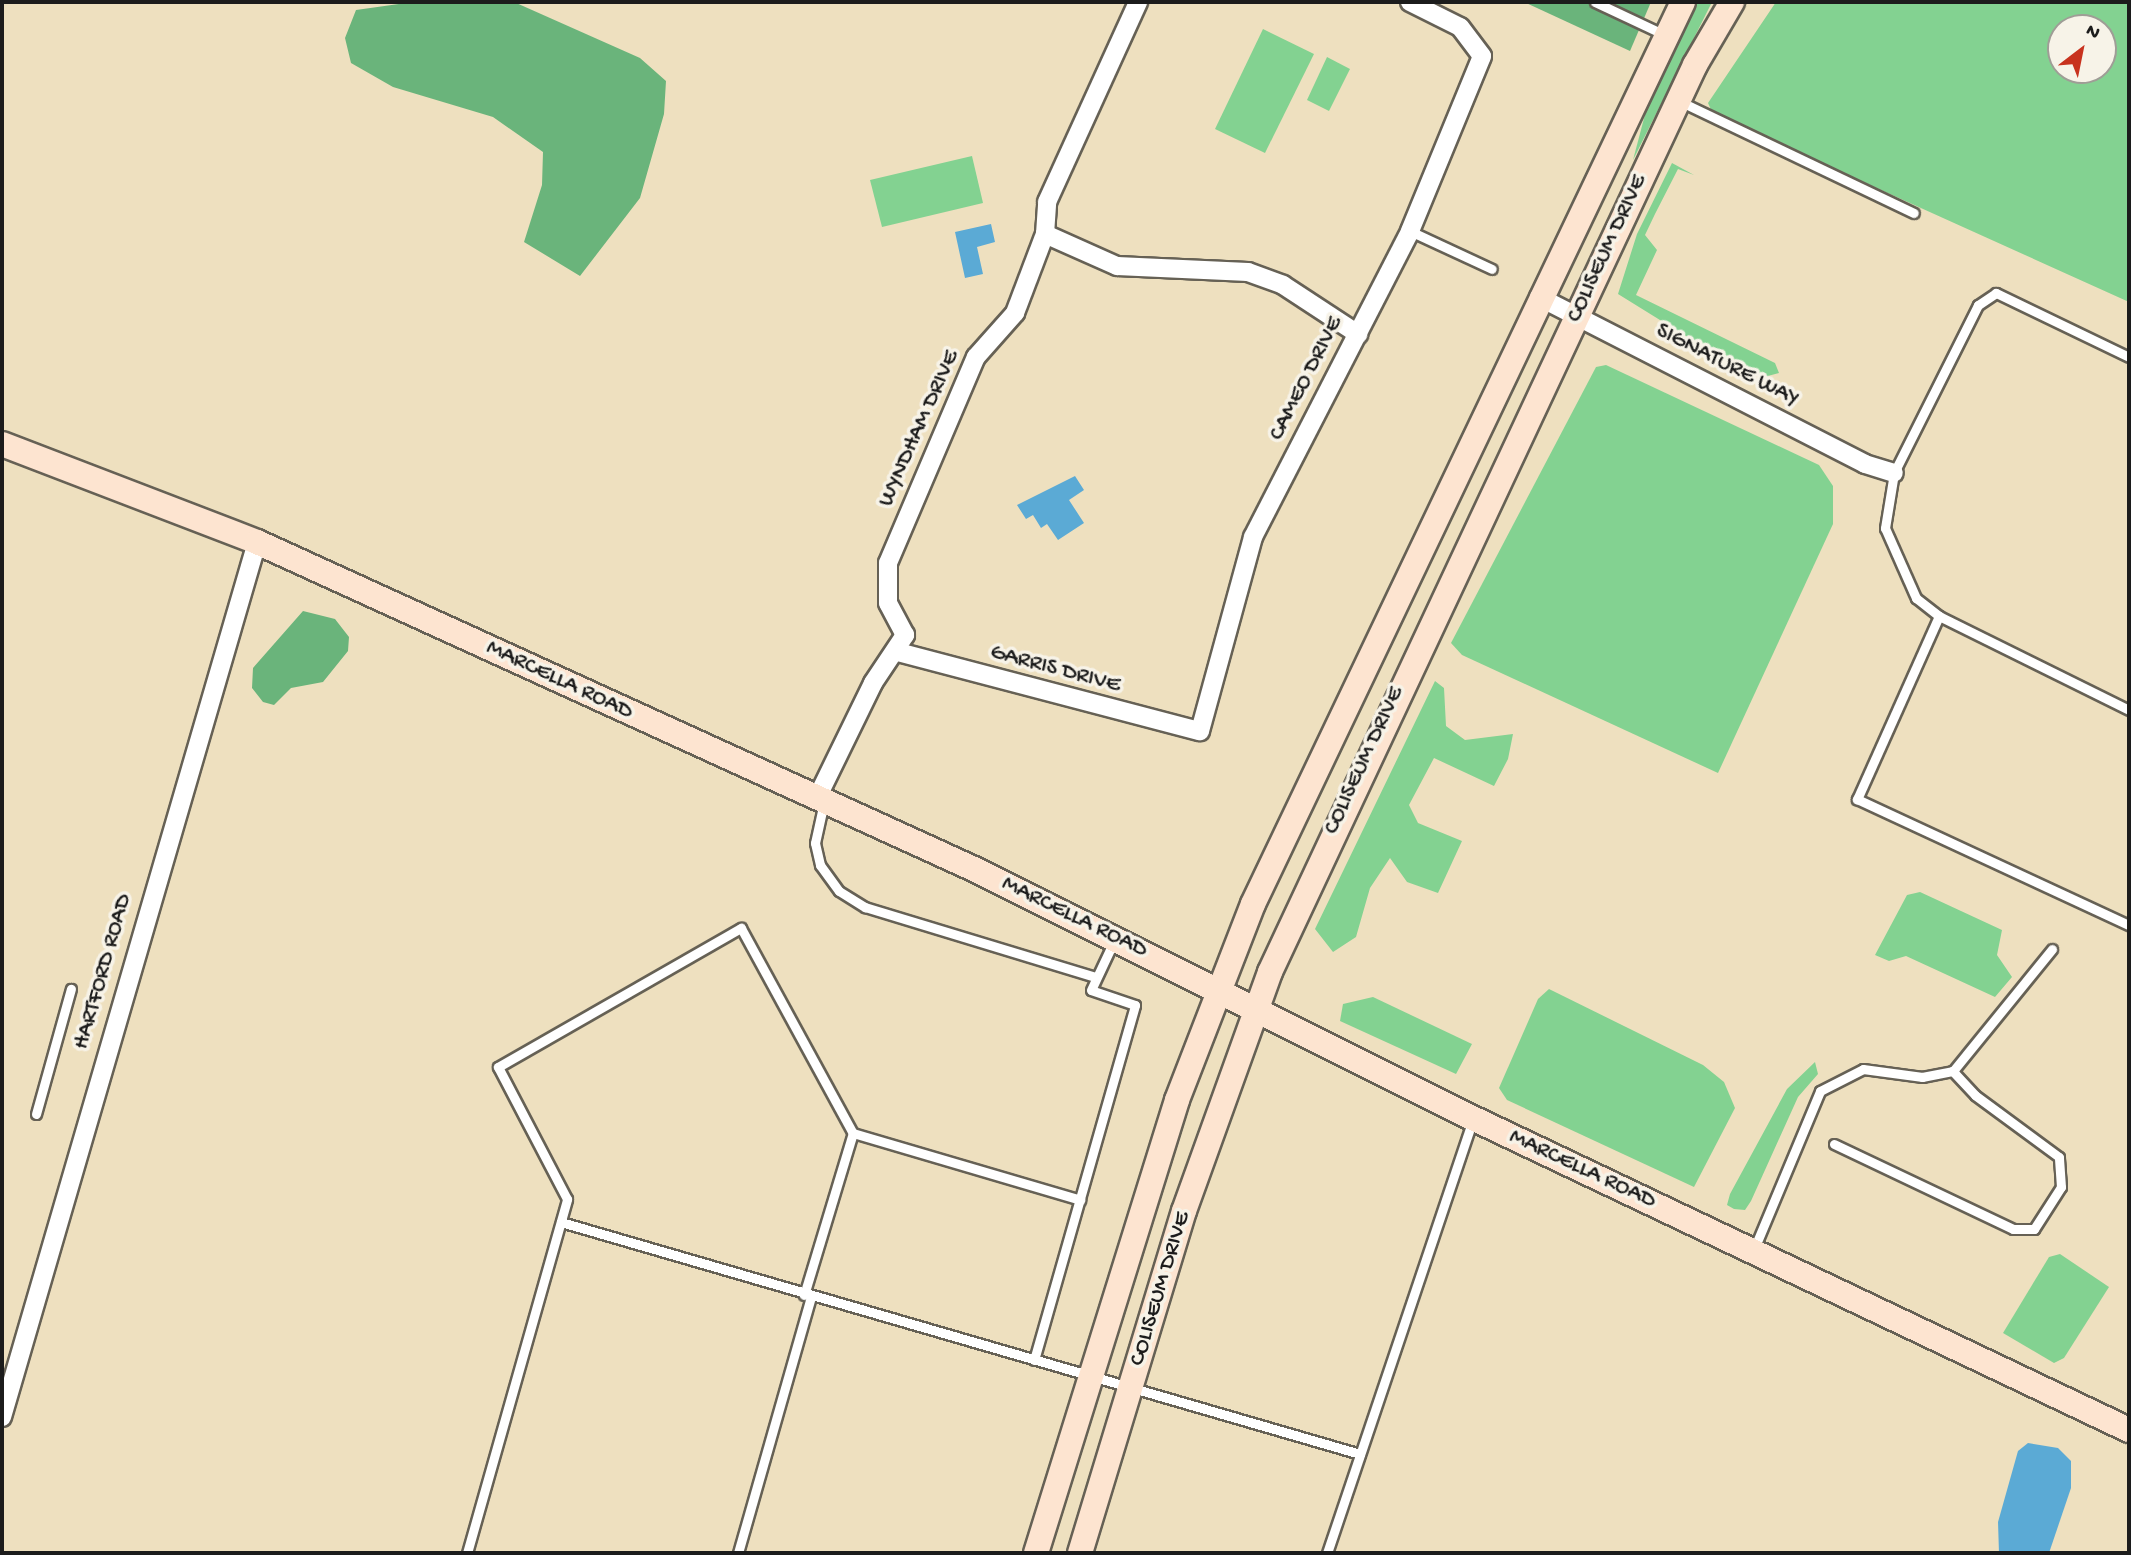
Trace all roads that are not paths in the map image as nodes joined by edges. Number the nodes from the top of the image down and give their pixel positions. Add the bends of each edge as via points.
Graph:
1 (1138, 2) edge
2 (1410, 2) edge
3 (1594, 2) edge
4 (1683, 2) edge
5 (1732, 2) edge
6 (1665, 35) junction
7 (1678, 100) junction
8 (1914, 213) dead end
9 (1410, 231) junction
10 (1045, 234) junction
11 (1492, 270) dead end
12 (1539, 297) junction
13 (1576, 317) junction
14 (1358, 334) junction
15 (2129, 357) edge
16 (2, 444) edge
17 (1894, 473) junction
18 (257, 542) junction
19 (1938, 617) junction
20 (898, 652) junction
21 (2129, 710) edge
22 (1199, 731) joint
23 (821, 800) junction
24 (2129, 925) edge
25 (1116, 937) junction
26 (2052, 949) dead end
27 (1096, 978) junction
28 (71, 989) dead end
29 (1217, 991) junction
30 (1255, 1010) junction
31 (1954, 1071) junction
32 (36, 1114) dead end
33 (1474, 1118) junction
34 (853, 1133) junction
35 (1834, 1144) dead end
36 (1080, 1200) junction
37 (561, 1222) junction
38 (1754, 1251) junction
39 (807, 1296) junction
40 (1034, 1360) junction
41 (1091, 1376) junction
42 (1130, 1387) junction
43 (2, 1417) edge
44 (2129, 1430) edge
45 (1360, 1454) junction
46 (467, 1553) edge
47 (738, 1553) edge
48 (1036, 1553) edge
49 (1080, 1553) edge
50 (1327, 1553) edge

1 - 10 street, WYNDHAM DRIVE via 1047,201
2 - 9 street, CAMEO DRIVE via 1460,27 1482,56
3 - 6 lane
4 - 6 street, COLISEUM DRIVE
5 - 7 street, COLISEUM DRIVE
6 - 12 street, COLISEUM DRIVE
7 - 8 lane
7 - 13 street, COLISEUM DRIVE
9 - 11 lane
9 - 14 street, CAMEO DRIVE
10 - 14 street via 1117,266 1248,272 1283,285
10 - 20 street, WYNDHAM DRIVE via 1015,313 976,357 888,564 888,603 905,635
12 - 13 street, SIGNATURE WAY
12 - 29 street, COLISEUM DRIVE
13 - 17 street, SIGNATURE WAY via 1865,464
13 - 30 street, COLISEUM DRIVE via 1350,792
14 - 22 street, CAMEO DRIVE via 1253,537
15 - 17 lane via 1996,293 1978,305
16 - 18 street, MARCELLA ROAD
17 - 19 lane via 1885,528 1916,598
18 - 23 street, MARCELLA ROAD
18 - 43 street, HARTFORD ROAD
19 - 21 lane
19 - 24 lane via 1857,799
20 - 22 street, GARRIS DRIVE
20 - 23 street via 873,683
23 - 25 street, MARCELLA ROAD
23 - 27 lane via 815,843 820,864 839,891 865,907
25 - 27 lane
25 - 29 street, MARCELLA ROAD
26 - 31 lane
27 - 36 lane via 1091,990 1135,1005
28 - 32 lane
29 - 30 street, MARCELLA ROAD
29 - 41 street, COLISEUM DRIVE
30 - 33 street, MARCELLA ROAD
30 - 42 street, COLISEUM DRIVE
31 - 35 lane via 1975,1095 2059,1157 2061,1187 2034,1229 2012,1229
31 - 38 lane via 1922,1077 1863,1069 1829,1083 1797,1136
33 - 38 street, MARCELLA ROAD
33 - 45 lane
34 - 36 lane
34 - 37 lane via 741,928 498,1067 567,1199
34 - 39 lane
36 - 40 lane
37 - 39 lane
37 - 46 lane
38 - 44 street, MARCELLA ROAD
39 - 40 lane
39 - 47 lane
40 - 41 lane
41 - 42 lane
41 - 48 street, COLISEUM DRIVE
42 - 45 lane
42 - 49 street, COLISEUM DRIVE
45 - 50 lane

